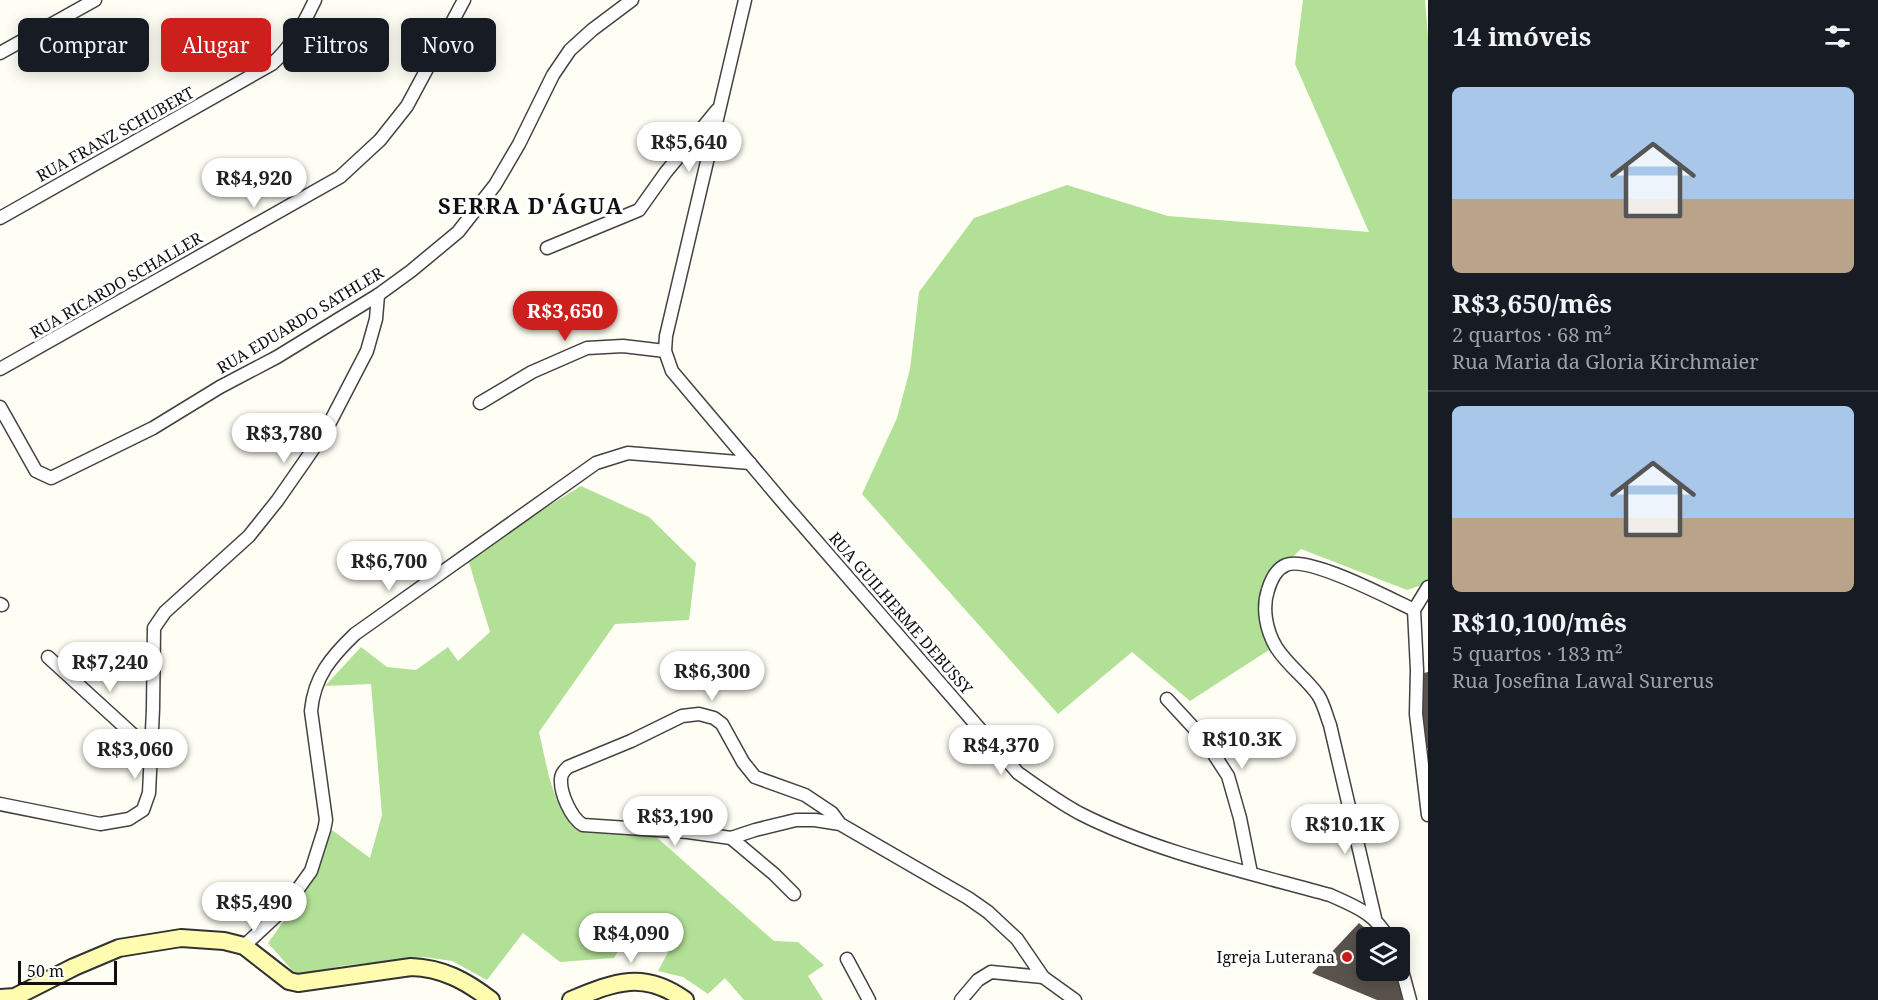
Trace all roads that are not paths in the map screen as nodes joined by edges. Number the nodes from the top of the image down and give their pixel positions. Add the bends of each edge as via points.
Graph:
1 (94, 0) edge
2 (315, 0) edge
3 (464, 0) edge
4 (632, 0) edge
5 (745, 0) edge
6 (0, 53) edge
7 (720, 107) junction
8 (0, 218) edge
9 (547, 248) dead end
10 (378, 295) junction
11 (665, 351) junction
12 (0, 369) edge
13 (480, 403) dead end
14 (0, 407) edge
15 (750, 463) junction
16 (1428, 586) edge
17 (1414, 610) junction
18 (48, 657) dead end
19 (1423, 670) edge
20 (1167, 699) dead end
21 (151, 751) junction
22 (0, 804) edge
23 (1428, 815) edge
24 (840, 824) junction
25 (731, 838) junction
26 (1251, 873) junction
27 (794, 894) dead end
28 (1375, 918) junction
29 (1381, 927) edge
30 (244, 946) junction
31 (847, 959) dead end
32 (1043, 977) junction
33 (1405, 981) edge
34 (0, 998) edge
35 (491, 1000) edge
36 (571, 1000) edge
37 (685, 1000) edge
38 (869, 1000) edge
39 (961, 1000) edge
40 (1075, 1000) edge
41 (1410, 1000) edge

1 - 6 street
2 - 8 street, RUA FRANZ SCHUBERT via 287,51 272,64
3 - 12 street, RUA RICARDO SCHALLER via 407,106 380,140 340,177
4 - 10 street, RUA EDUARDO SATHLER via 570,50 495,185 458,232
5 - 7 street
7 - 9 street via 639,210
7 - 11 street
10 - 14 street, RUA EDUARDO SATHLER via 153,428 51,478 36,471
10 - 21 street via 367,351 326,430 249,536 165,612 154,628
11 - 13 street via 623,346 587,348 532,372
11 - 15 street, RUA GUILHERME DEBUSSY via 672,371
15 - 26 street, RUA GUILHERME DEBUSSY via 1018,773 1053,798 1109,826 1151,844
15 - 30 street via 628,453 596,463 354,634 332,656 312,698 326,820 310,871 276,916
16 - 17 street
17 - 19 street
17 - 28 street via 1369,588 1299,563 1286,565 1271,578 1264,612 1275,646 1320,697
18 - 21 street
19 - 23 street via 1416,714
20 - 26 street via 1204,739 1228,776
21 - 22 street via 149,793 143,810 129,819 100,824
24 - 25 street via 796,820
24 - 25 street via 832,813 805,795 755,777 722,724 699,714 682,716 562,773 568,804 583,825
24 - 32 street via 988,912 1017,939
25 - 27 street
26 - 28 street, RUA GUILHERME DEBUSSY via 1330,896
28 - 29 street
30 - 34 street via 181,938 119,948 15,997
30 - 35 street via 289,981 298,983 411,967 429,968 457,977
31 - 38 street
32 - 39 street via 991,972 978,980
32 - 40 street
33 - 41 street
36 - 37 street via 606,985 639,981 663,987

